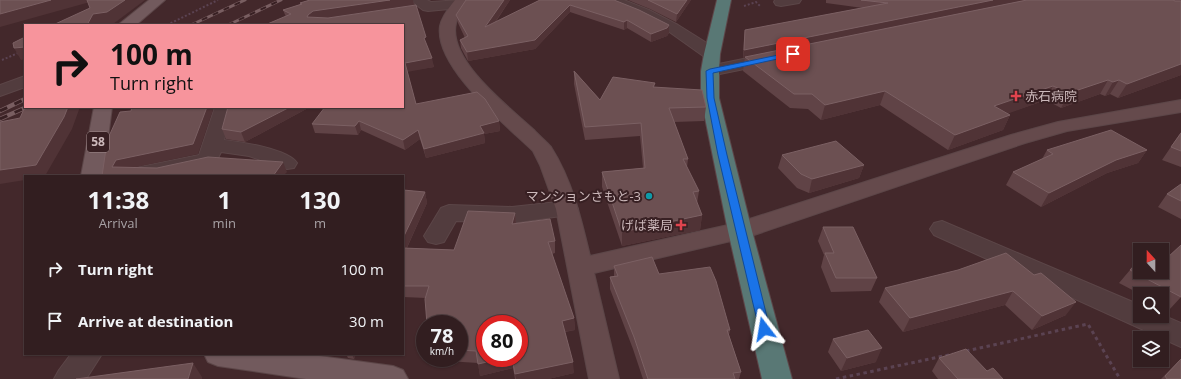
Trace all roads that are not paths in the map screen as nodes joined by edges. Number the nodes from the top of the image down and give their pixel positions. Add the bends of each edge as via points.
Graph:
1 (158, 0) edge
2 (417, 0) edge
3 (610, 0) edge
4 (724, 0) edge
5 (461, 2) edge
6 (127, 24) edge
7 (787, 55) edge
8 (711, 63) junction
9 (24, 81) edge
10 (0, 91) edge
11 (1181, 106) edge
12 (103, 108) edge
13 (224, 108) edge
14 (212, 146) junction
15 (287, 163) dead end
16 (92, 175) edge
17 (135, 175) edge
18 (567, 209) junction
19 (942, 229) dead end
20 (740, 232) junction
21 (436, 236) dead end
22 (581, 267) junction
23 (1181, 336) edge
24 (87, 355) edge
25 (225, 355) edge
26 (69, 379) edge
27 (393, 379) edge
28 (604, 379) edge
29 (777, 379) edge

1 - 6 main road
2 - 5 street via 428,7
3 - 8 street via 644,13 672,28
4 - 8 highway
5 - 18 street via 450,19 447,36 459,65 468,78 541,148 552,165
7 - 8 street
8 - 20 highway via 710,98
9 - 10 street
11 - 20 street via 1065,126 1018,139
12 - 16 main road, 58
13 - 14 street
14 - 15 street via 261,151
14 - 17 street via 208,160
18 - 21 street via 539,210 512,215 449,213
18 - 22 street
19 - 23 street
20 - 22 street
20 - 29 highway
22 - 28 street
24 - 26 street
25 - 27 main road

